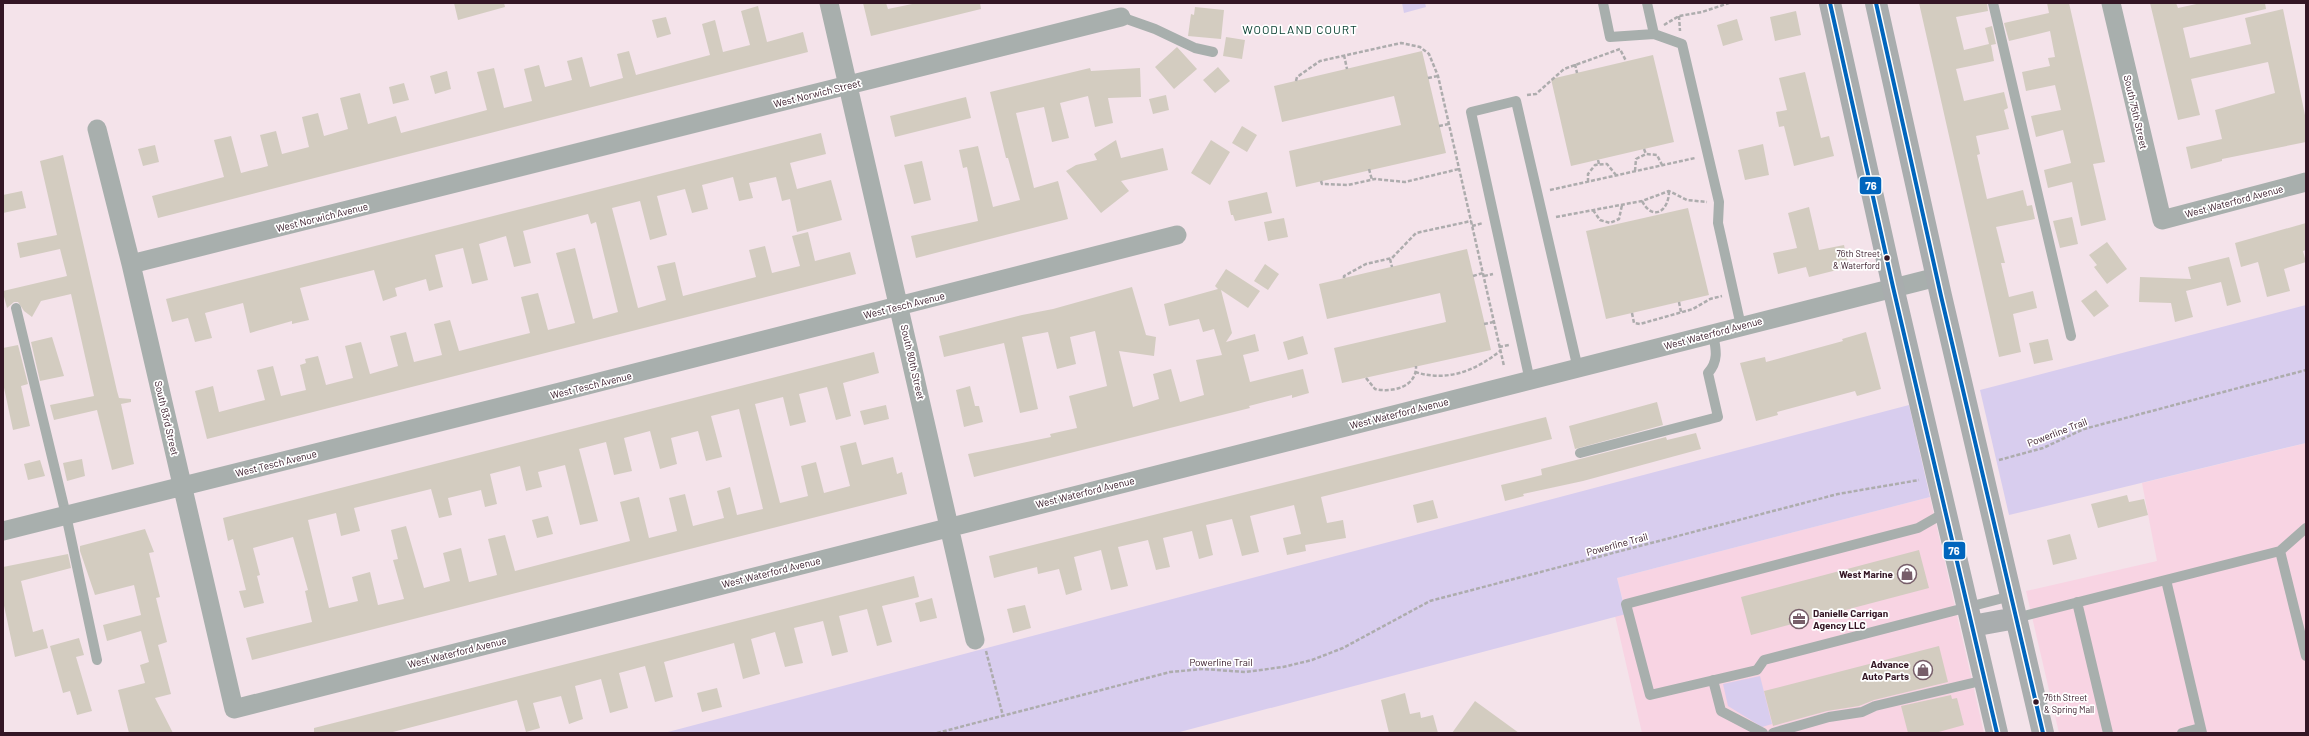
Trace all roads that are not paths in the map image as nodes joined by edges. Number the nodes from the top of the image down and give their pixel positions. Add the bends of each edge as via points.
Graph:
1 (829, 3) edge
2 (1602, 3) edge
3 (1647, 3) edge
4 (1830, 3) edge
5 (1876, 3) edge
6 (1993, 3) edge
7 (2111, 3) edge
8 (1120, 17) joint
9 (1654, 34) junction
10 (1212, 52) dead end
11 (848, 85) junction
12 (97, 128) dead end
13 (512, 169) joint
14 (2306, 182) edge
15 (2162, 220) joint
16 (1177, 235) dead end
17 (132, 264) junction
18 (1937, 277) junction
19 (1893, 287) junction
20 (900, 306) junction
21 (16, 308) dead end
22 (1741, 326) junction
23 (1713, 334) junction
24 (2071, 336) dead end
25 (1578, 368) junction
26 (1530, 381) junction
27 (1580, 453) dead end
28 (182, 487) junction
29 (1945, 510) junction
30 (66, 515) junction
31 (950, 527) junction
32 (2306, 528) edge
33 (3, 531) edge
34 (2280, 551) junction
35 (2166, 580) junction
36 (2011, 596) junction
37 (2077, 602) junction
38 (1970, 617) junction
39 (2016, 618) junction
40 (975, 640) road end
41 (2306, 656) edge
42 (97, 660) dead end
43 (1713, 680) junction
44 (1985, 680) junction
45 (234, 708) joint
46 (2201, 731) edge
47 (1762, 733) edge
48 (1773, 733) edge
49 (1997, 733) edge
50 (2043, 733) edge
51 (2108, 733) edge
52 (2182, 733) edge

1 - 11 street, South 80th Street
2 - 9 lane via 1610,37
3 - 9 lane
4 - 19 main road
5 - 18 main road
6 - 24 lane
7 - 15 street, South 75th Street
8 - 10 lane via 1155,29 1195,48
8 - 11 street, West Norwich Street
9 - 22 lane via 1682,44 1719,202 1718,223
11 - 13 street, West Norwich Street
11 - 20 street, South 80th Street
12 - 17 street, South 83rd Street
13 - 17 street, West Norwich Avenue
14 - 15 street, West Waterford Avenue
16 - 20 street, West Tesch Avenue
17 - 28 street, South 83rd Street
18 - 19 street, West Waterford Avenue
18 - 36 main road
19 - 22 street, West Waterford Avenue
19 - 29 main road
20 - 28 street, West Tesch Avenue
20 - 31 street, South 80th Street
21 - 30 lane
22 - 23 street, West Waterford Avenue
23 - 25 street, West Waterford Avenue
23 - 27 lane via 1717,353 1714,366 1708,373 1718,416
25 - 26 street, West Waterford Avenue
25 - 26 lane via 1516,101 1471,112
26 - 31 street, West Waterford Avenue
28 - 30 street, West Tesch Avenue
28 - 45 street, South 83rd Street
29 - 38 main road
29 - 43 lane via 1918,528 1626,604 1650,695
30 - 33 street, West Tesch Avenue
30 - 42 lane
31 - 40 street, South 80th Street
31 - 45 street, West Waterford Avenue
32 - 34 lane
34 - 35 lane
34 - 41 lane
35 - 37 lane
35 - 46 lane
36 - 38 lane
36 - 39 main road
37 - 39 lane
37 - 51 lane
38 - 39 main road
38 - 43 lane via 1764,660 1757,670
38 - 44 main road
39 - 50 main road
43 - 47 lane via 1721,711
44 - 48 lane
44 - 49 main road
46 - 52 lane

